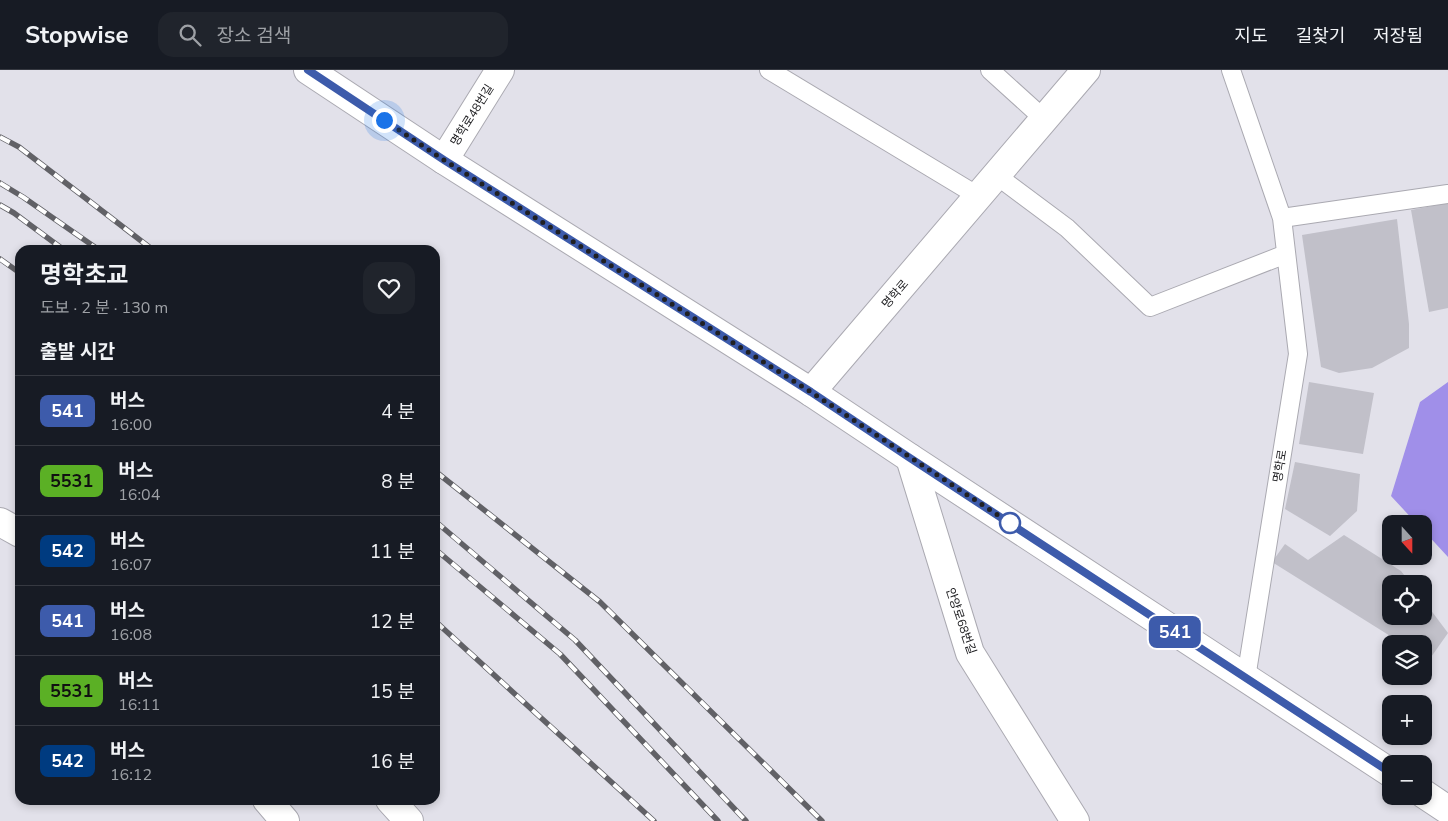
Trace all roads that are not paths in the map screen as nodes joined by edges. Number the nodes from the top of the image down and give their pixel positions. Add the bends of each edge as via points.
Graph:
1 (308, 70) edge
2 (500, 70) edge
3 (769, 70) edge
4 (990, 70) edge
5 (1086, 70) edge
6 (1231, 70) edge
7 (1044, 119) junction
8 (444, 160) junction
9 (996, 176) junction
10 (1448, 194) edge
11 (978, 196) junction
12 (1282, 218) junction
13 (1286, 254) junction
14 (811, 392) junction
15 (910, 458) junction
16 (0, 522) edge
17 (15, 530) edge
18 (1246, 678) junction
19 (1382, 767) edge
20 (1432, 799) edge
21 (271, 805) edge
22 (395, 805) edge
23 (1448, 810) edge
24 (285, 821) edge
25 (409, 821) edge
26 (1075, 821) edge

1 - 8 street
2 - 8 street, 명학로48번길
3 - 11 lane
4 - 7 lane
5 - 7 street, 명학로
6 - 12 lane, 명학로
7 - 9 street, 명학로
8 - 14 street
9 - 11 street, 명학로
9 - 13 lane via 1067,228 1150,307
10 - 12 lane
11 - 14 street, 명학로
12 - 13 lane, 명학로
13 - 18 lane, 명학로 via 1298,354
14 - 15 street
15 - 18 street
15 - 26 street, 안양로68번길 via 970,653
16 - 17 street
18 - 19 street
20 - 23 street
21 - 24 street
22 - 25 street

